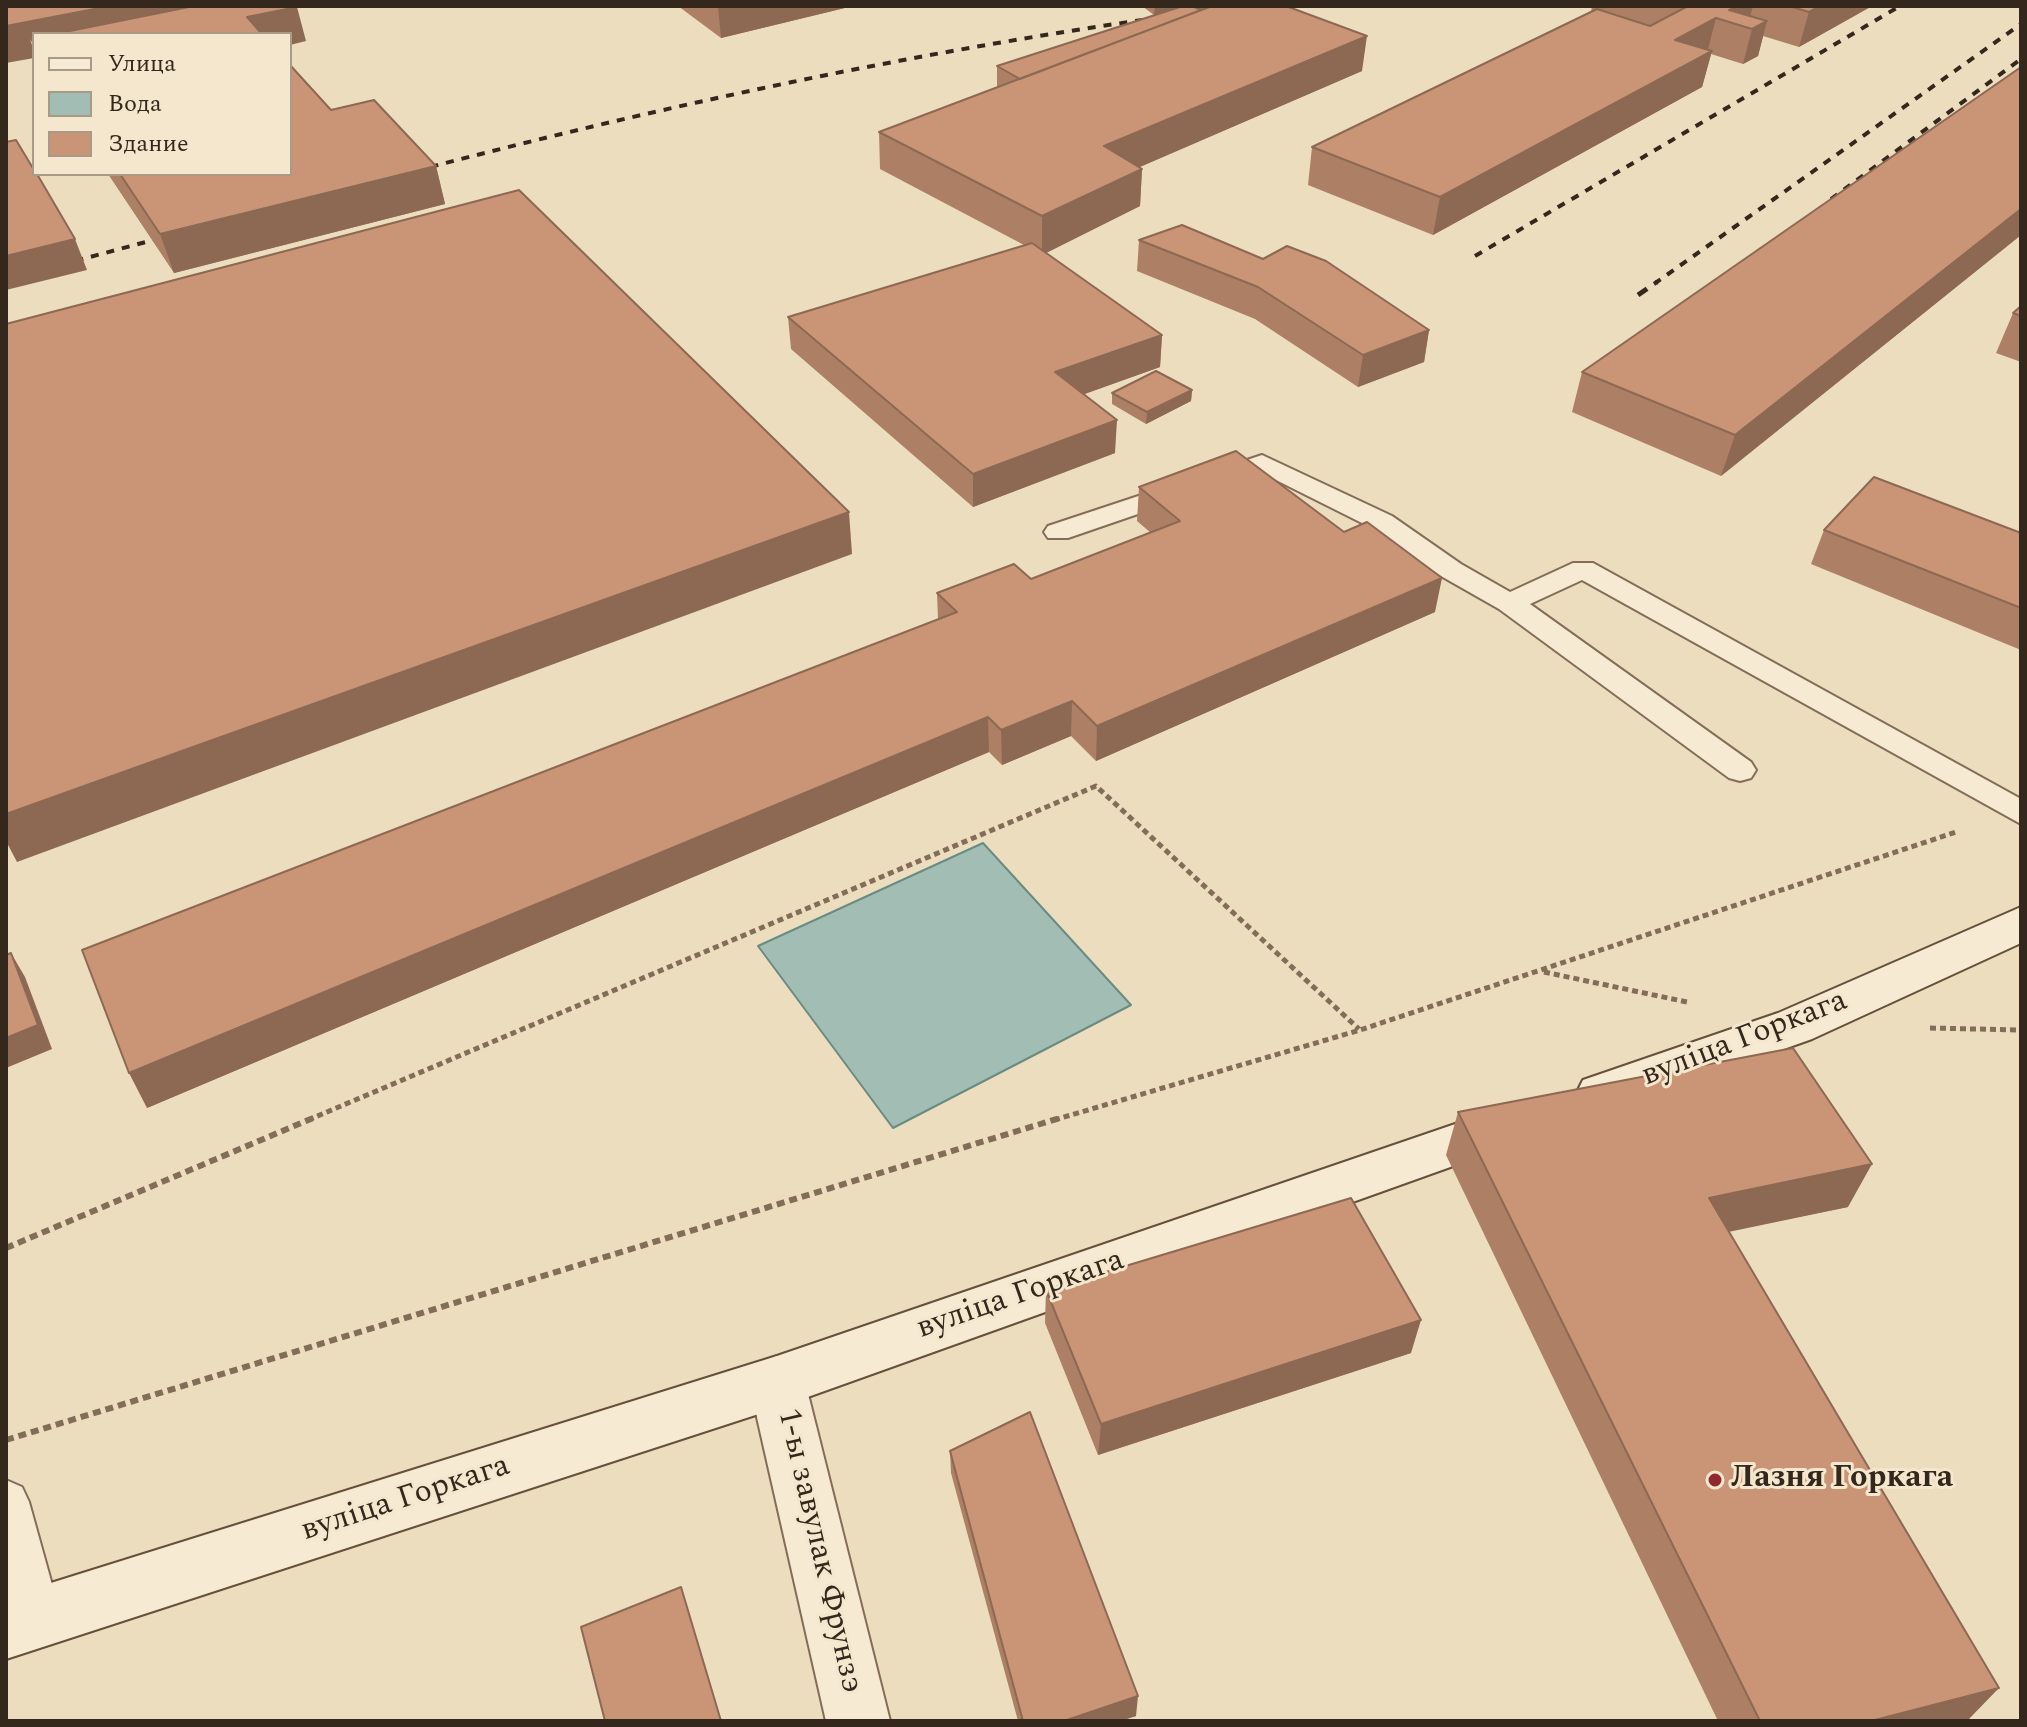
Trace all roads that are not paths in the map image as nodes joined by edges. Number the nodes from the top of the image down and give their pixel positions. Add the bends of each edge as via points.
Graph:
1 (1058, 532) dead end
2 (1509, 603) junction
3 (1740, 770) dead end
4 (2019, 813) edge
5 (2021, 924) edge
6 (777, 1382) junction
7 (6, 1502) edge
8 (21, 1623) edge
9 (858, 1721) edge

1 - 2 lane via 1262,463 1382,522
2 - 3 lane
2 - 4 lane via 1583,569
5 - 6 street, вуліца Горкага via 1795,1026
6 - 8 street, вуліца Горкага
6 - 9 street, 1-ы завулак Фрунзэ
7 - 8 lane

